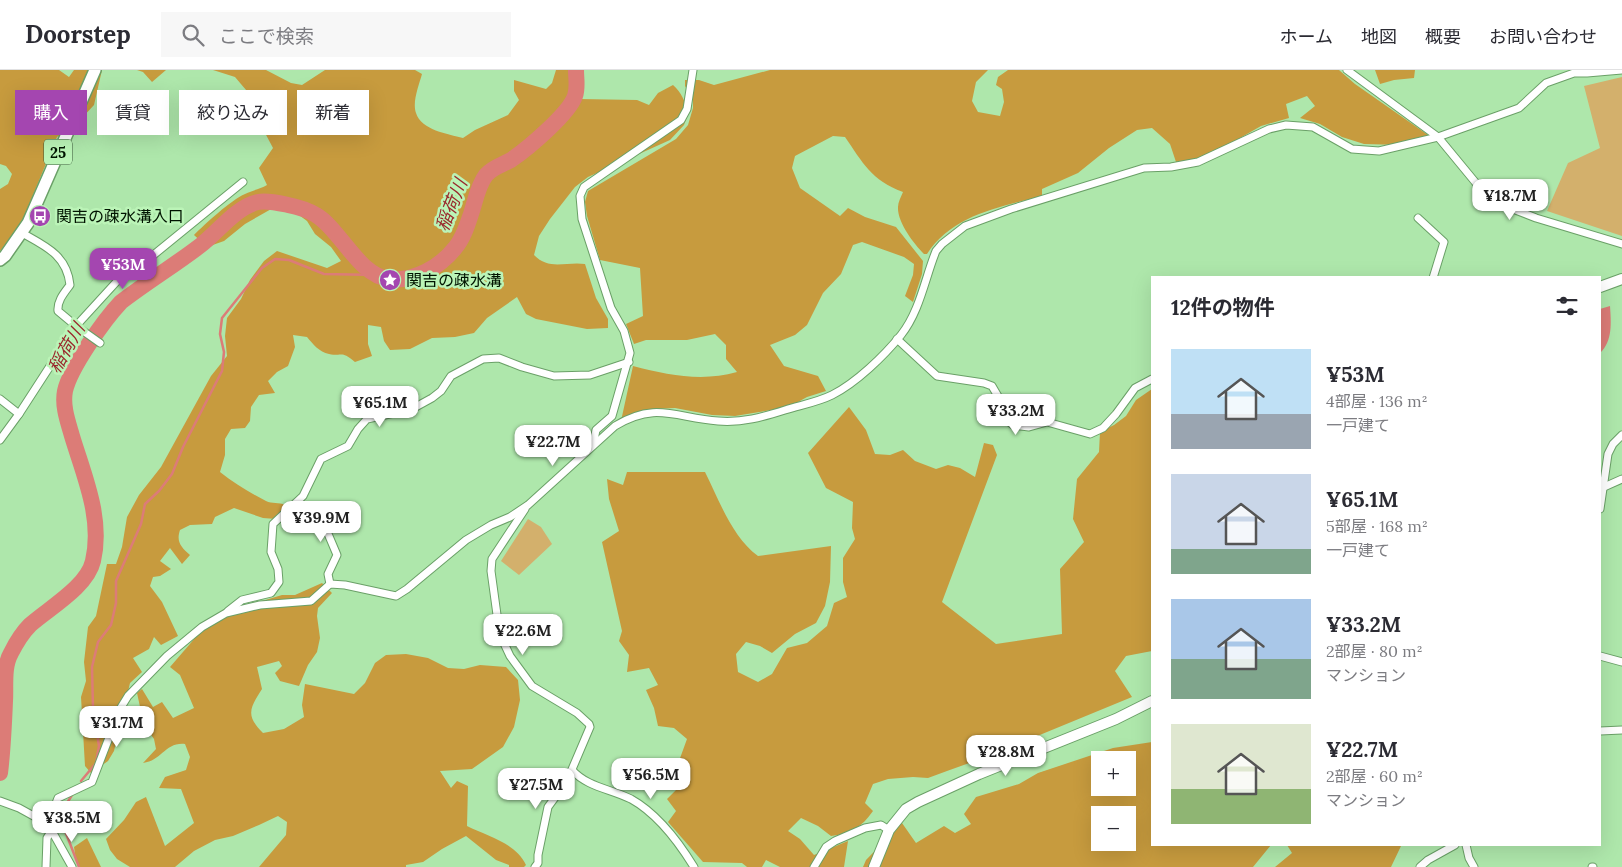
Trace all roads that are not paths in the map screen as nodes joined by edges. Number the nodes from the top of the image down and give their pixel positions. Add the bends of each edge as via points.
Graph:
1 (95, 70) edge
2 (693, 70) edge
3 (1346, 70) edge
4 (1622, 70) edge
5 (1438, 137) junction
6 (243, 182) dead end
7 (1418, 218) dead end
8 (22, 233) junction
9 (1622, 244) edge
10 (0, 260) edge
11 (1434, 276) edge
12 (1622, 279) edge
13 (1601, 287) edge
14 (76, 326) junction
15 (897, 339) junction
16 (100, 343) dead end
17 (629, 362) junction
18 (1151, 379) edge
19 (0, 399) edge
20 (19, 414) junction
21 (1622, 435) edge
22 (0, 440) edge
23 (593, 446) junction
24 (1622, 478) edge
25 (1604, 487) junction
26 (1601, 504) edge
27 (528, 505) junction
28 (286, 512) junction
29 (330, 584) junction
30 (224, 614) junction
31 (1601, 656) edge
32 (1622, 662) edge
33 (1151, 700) edge
34 (1622, 730) edge
35 (1601, 731) edge
36 (572, 770) junction
37 (0, 801) edge
38 (50, 827) junction
39 (889, 830) junction
40 (1453, 846) edge
41 (1466, 846) edge
42 (46, 867) edge
43 (72, 867) edge
44 (535, 867) edge
45 (694, 867) edge
46 (814, 867) edge
47 (874, 867) edge
48 (1420, 867) edge
49 (1474, 867) edge

1 - 8 main road, 25
2 - 17 street via 687,108 681,120 584,187 580,196 582,219 608,299 629,346
3 - 5 street
4 - 5 street via 1574,72 1546,83 1518,108
5 - 9 street via 1485,194 1500,204
5 - 15 street via 1368,151 1352,149 1313,128 1278,126 1198,162 1144,168 1010,209 965,226 942,244 914,312
6 - 14 street via 151,257 118,279
7 - 11 street via 1444,242
8 - 10 main road, 25
8 - 14 street via 55,252 60,259 70,285 60,299 58,311
12 - 13 main road
14 - 16 street
14 - 20 street
15 - 18 street via 937,376 992,386 1004,418 1013,425 1029,427 1048,422 1090,434 1103,428 1135,388
15 - 23 street via 855,380 832,395 756,419 734,421 655,411 615,426
17 - 23 street via 612,416 596,430
17 - 28 street via 590,375 554,376 499,358 483,359 451,376 441,391 412,409 367,419 348,446 322,459 303,496
19 - 20 street
20 - 22 street
21 - 25 street via 1610,449
23 - 27 street
24 - 25 street
25 - 26 street
27 - 29 street via 466,540 396,596
27 - 36 street via 492,559 498,622 507,651 532,686 590,724
28 - 29 street via 312,514 326,529 337,555 328,574
28 - 30 street via 273,524 271,552 280,582 271,593 242,600
29 - 30 street via 311,601 260,605
30 - 38 street via 202,627 132,690 120,709 92,782 58,798
31 - 32 street
33 - 39 main road via 928,797 906,809
34 - 35 street
36 - 44 street via 548,807
36 - 45 street via 585,781 631,800 648,811 663,825
37 - 38 street via 36,816
38 - 42 street
38 - 43 street
39 - 46 street via 881,825 865,828 835,841 826,847
39 - 47 main road
40 - 48 street
41 - 49 street

